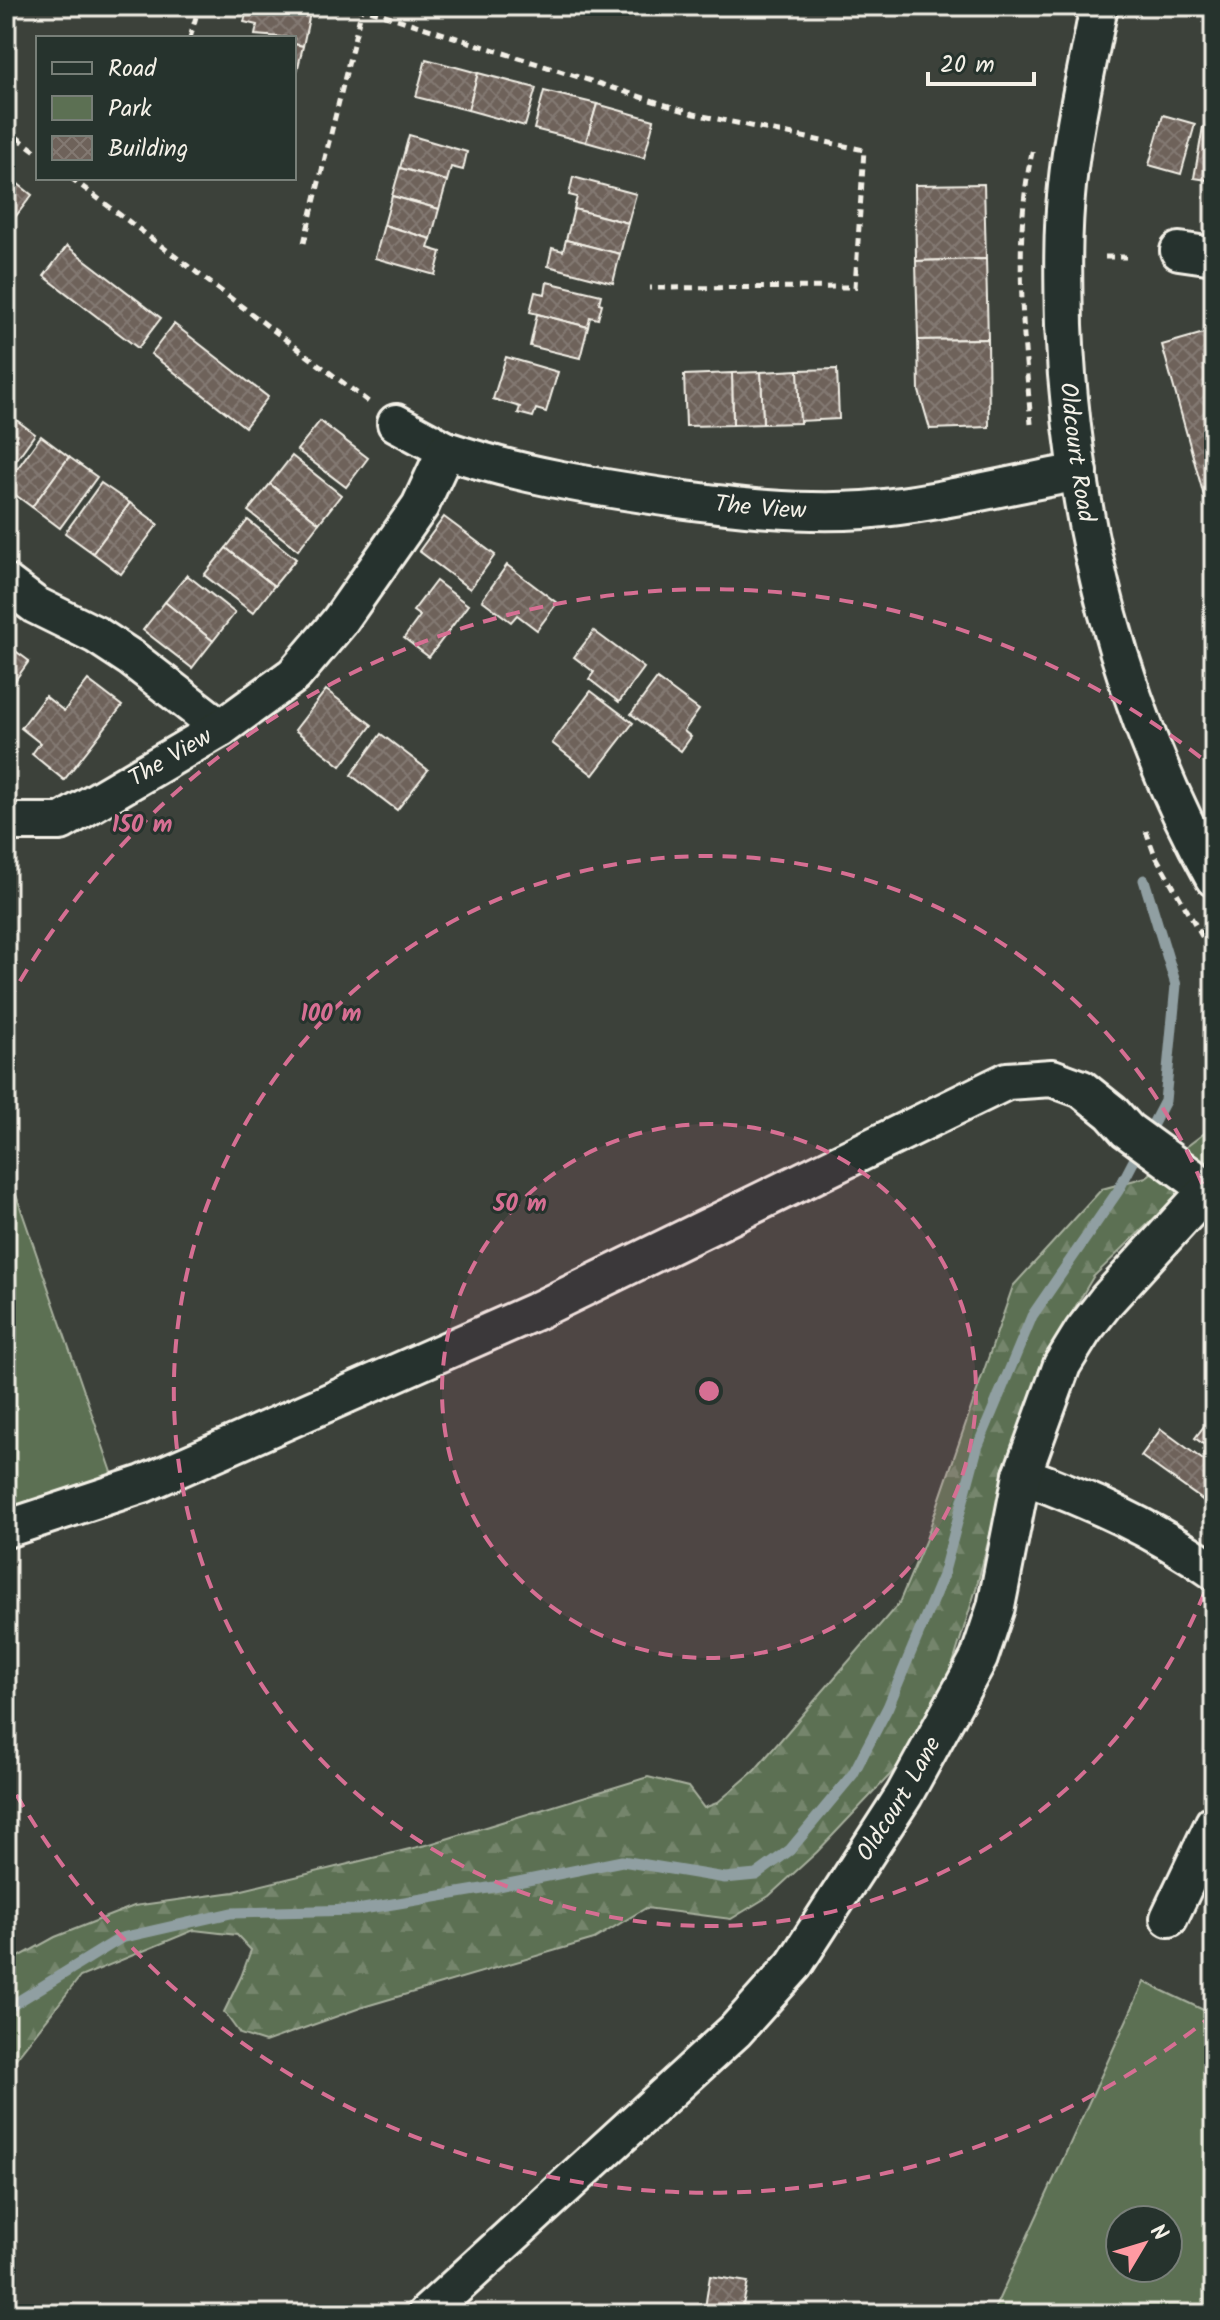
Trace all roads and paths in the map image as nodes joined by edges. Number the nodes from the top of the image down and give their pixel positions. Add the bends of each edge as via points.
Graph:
1 (199, 6) edge
2 (1099, 6) edge
3 (359, 7) edge
4 (191, 36) edge
5 (6, 129) edge
6 (36, 152) edge
7 (74, 180) edge
8 (304, 243) dead end
9 (1105, 257) dead end
10 (1126, 257) dead end
11 (650, 288) dead end
12 (396, 423) joint
13 (446, 450) junction
14 (1079, 472) junction
15 (6, 583) edge
16 (221, 728) junction
17 (6, 822) edge
18 (1214, 878) edge
19 (1211, 1186) edge
20 (1022, 1475) junction
21 (6, 1529) edge
22 (1214, 1571) edge
23 (1214, 1823) edge
24 (1169, 1918) dead end
25 (426, 2314) edge

1 - 4 path
2 - 14 street, Oldcourt Road via 1067,184 1062,263 1066,366
3 - 8 path
3 - 11 path via 694,114 864,150 855,287
5 - 6 path
7 - 12 path
9 - 10 path
12 - 13 street, The View
13 - 14 street, The View via 553,480 756,509 864,510
13 - 16 street, The View via 420,506 339,622 294,675
14 - 18 street, Oldcourt Road via 1099,582 1121,658 1164,773
15 - 16 street via 131,658
16 - 17 street, The View via 61,822
19 - 20 street, Oldcourt Lane via 1083,1331 1062,1365
19 - 21 street via 1157,1153 1082,1089 1052,1078 1007,1081 534,1312 143,1484
20 - 22 street via 1092,1501
20 - 25 street, Oldcourt Lane via 996,1607 979,1658 904,1795 794,1965 735,2031
23 - 24 street

